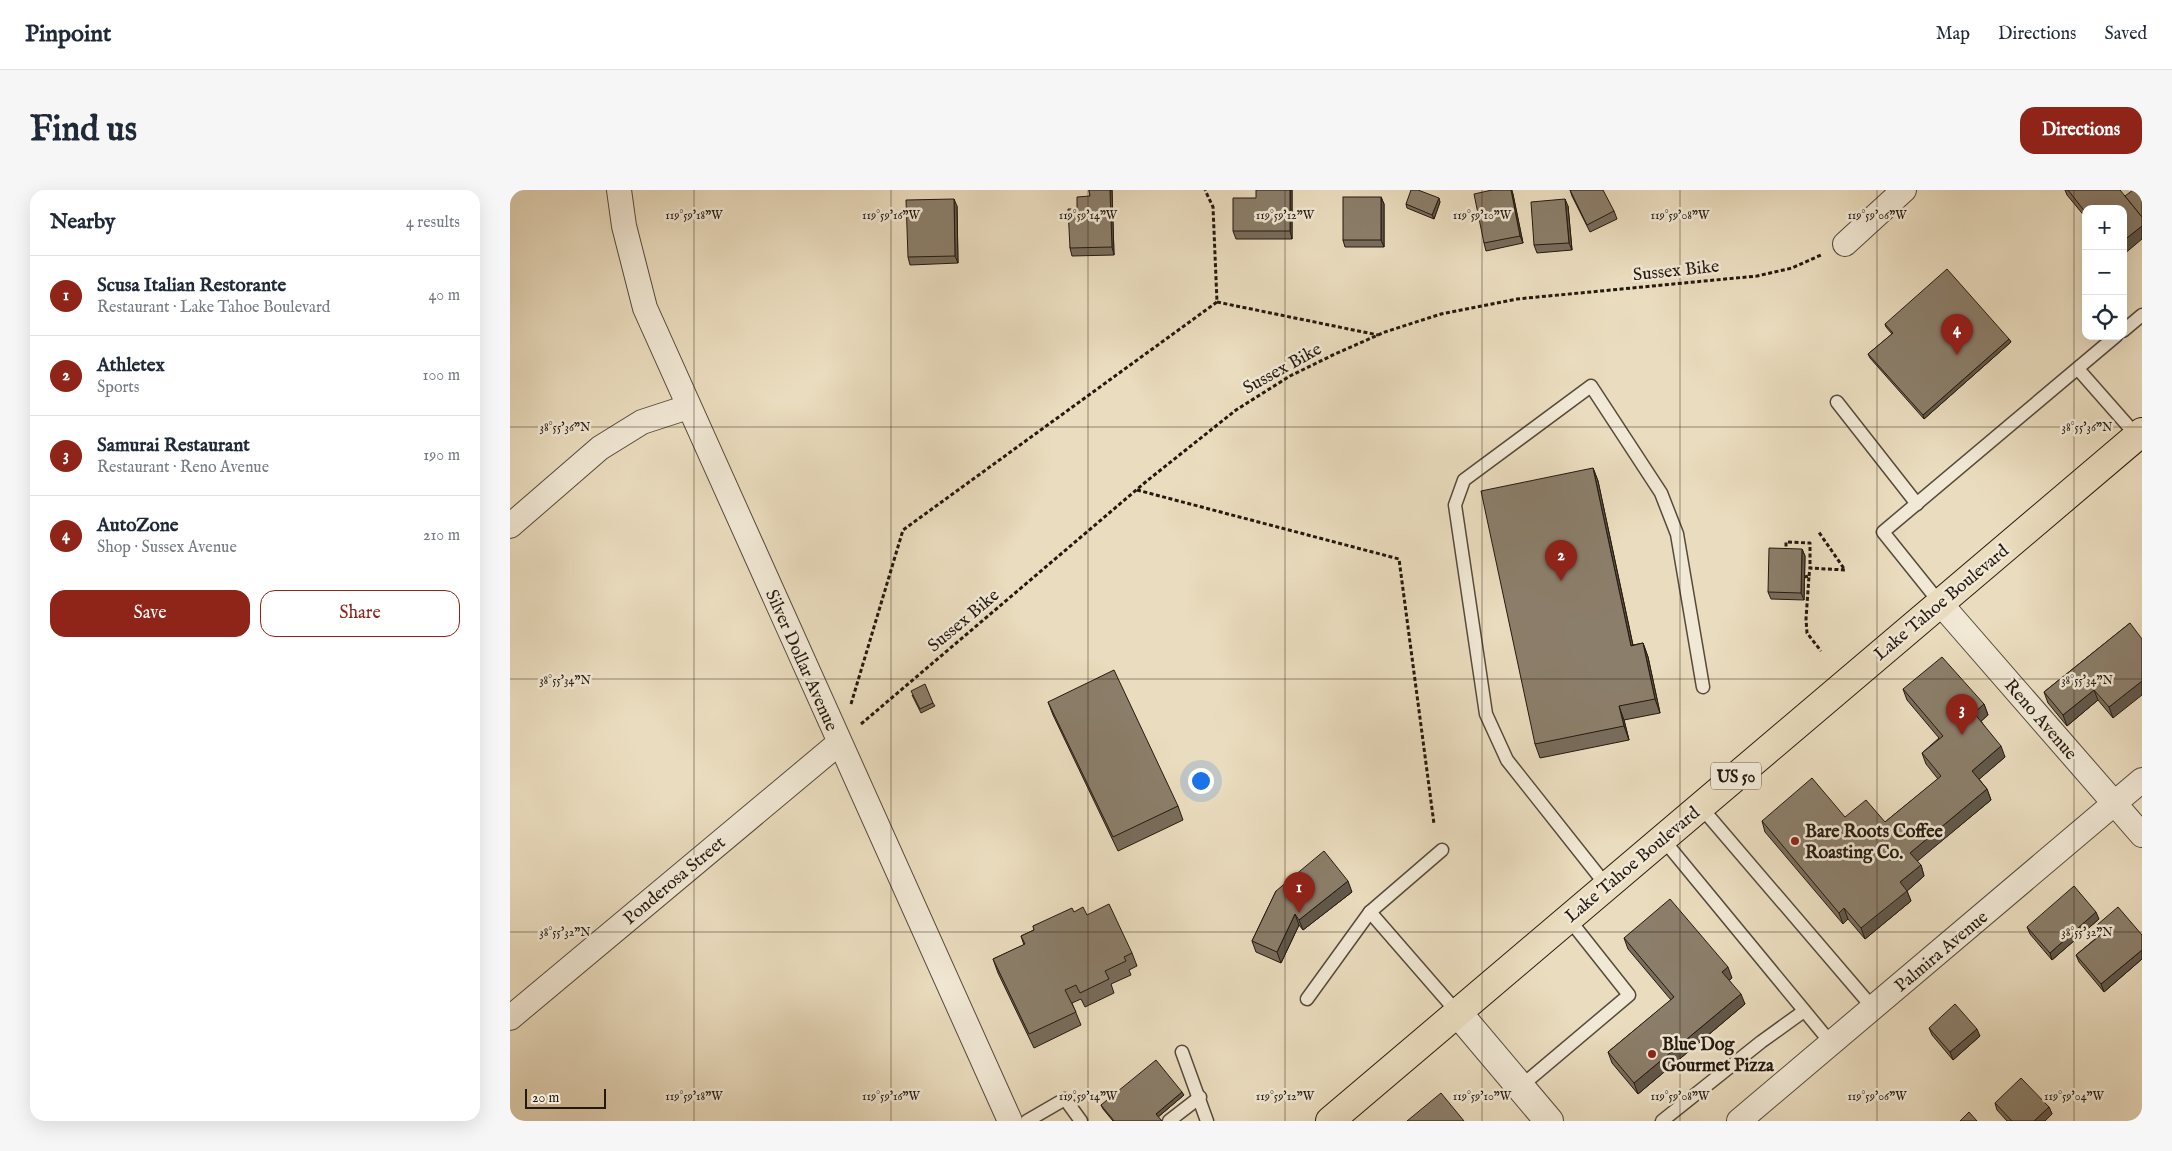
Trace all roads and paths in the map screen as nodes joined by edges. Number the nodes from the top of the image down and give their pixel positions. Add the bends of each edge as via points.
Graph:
1 (619, 190) edge
2 (1205, 190) edge
3 (1904, 190) edge
4 (1845, 244) joint
5 (1217, 302) junction
6 (2142, 315) edge
7 (2127, 327) edge
8 (1379, 335) junction
9 (2111, 340) edge
10 (2078, 369) junction
11 (1837, 402) dead end
12 (688, 407) junction
13 (2140, 434) edge
14 (1136, 490) junction
15 (1917, 504) junction
16 (510, 526) edge
17 (1818, 531) dead end
18 (1786, 556) edge
19 (1810, 568) junction
20 (1940, 603) junction
21 (1821, 651) dead end
22 (1703, 687) dead end
23 (839, 743) junction
24 (2142, 780) edge
25 (2116, 803) junction
26 (1700, 806) junction
27 (1434, 824) dead end
28 (2142, 835) edge
29 (1662, 838) junction
30 (1442, 850) dead end
31 (1606, 885) junction
32 (1370, 912) junction
33 (1568, 918) junction
34 (1307, 1000) dead end
35 (1873, 1008) junction
36 (1804, 1011) junction
37 (1457, 1012) junction
38 (510, 1018) edge
39 (1832, 1043) junction
40 (1182, 1052) dead end
41 (1520, 1087) junction
42 (1200, 1097) junction
43 (1205, 1120) edge
44 (1010, 1121) edge
45 (1027, 1121) edge
46 (1081, 1121) edge
47 (1169, 1121) edge
48 (1330, 1121) edge
49 (1549, 1121) edge
50 (1662, 1121) edge
51 (1739, 1121) edge

1 - 12 street, Silver Dollar Avenue via 624,226 645,308
2 - 5 path via 1213,207
3 - 4 street
4 - 8 path, Sussex Bike via 1792,268 1756,276 1517,299 1441,314
5 - 8 path
5 - 23 path via 903,530
6 - 7 lane
8 - 14 path, Sussex Bike via 1290,376 1236,410
9 - 10 lane
10 - 13 lane
10 - 15 lane
11 - 15 lane
12 - 16 street via 642,422 600,448
12 - 23 street, Silver Dollar Avenue
13 - 20 highway, Lake Tahoe Boulevard / US 50
14 - 23 path, Sussex Bike
14 - 27 path via 1399,559
15 - 20 lane via 1883,532
17 - 19 path via 1845,570
18 - 19 path via 1786,542 1810,543
19 - 21 path via 1807,577 1807,633
20 - 25 street, Reno Avenue
20 - 26 highway, Lake Tahoe Boulevard / US 50
22 - 31 lane via 1677,534 1661,493 1591,386 1464,480 1455,506 1486,714 1507,760
23 - 38 street, Ponderosa Street
23 - 44 street, Silver Dollar Avenue
24 - 25 street, Palmira Avenue
25 - 28 street, Reno Avenue
25 - 35 street, Palmira Avenue
26 - 29 highway, Lake Tahoe Boulevard / US 50
26 - 35 lane
29 - 31 highway, Lake Tahoe Boulevard / US 50
29 - 36 lane
30 - 32 lane
31 - 33 highway, Lake Tahoe Boulevard / US 50
32 - 34 lane
32 - 37 lane
33 - 37 highway, Lake Tahoe Boulevard / US 50
33 - 41 lane via 1629,995
35 - 39 street, Palmira Avenue
36 - 39 lane
36 - 50 lane
37 - 41 street
37 - 48 highway, Lake Tahoe Boulevard / US 50
39 - 51 street, Palmira Avenue
40 - 42 lane
41 - 49 street
42 - 43 lane
42 - 47 lane
45 - 46 lane via 1065,1099

